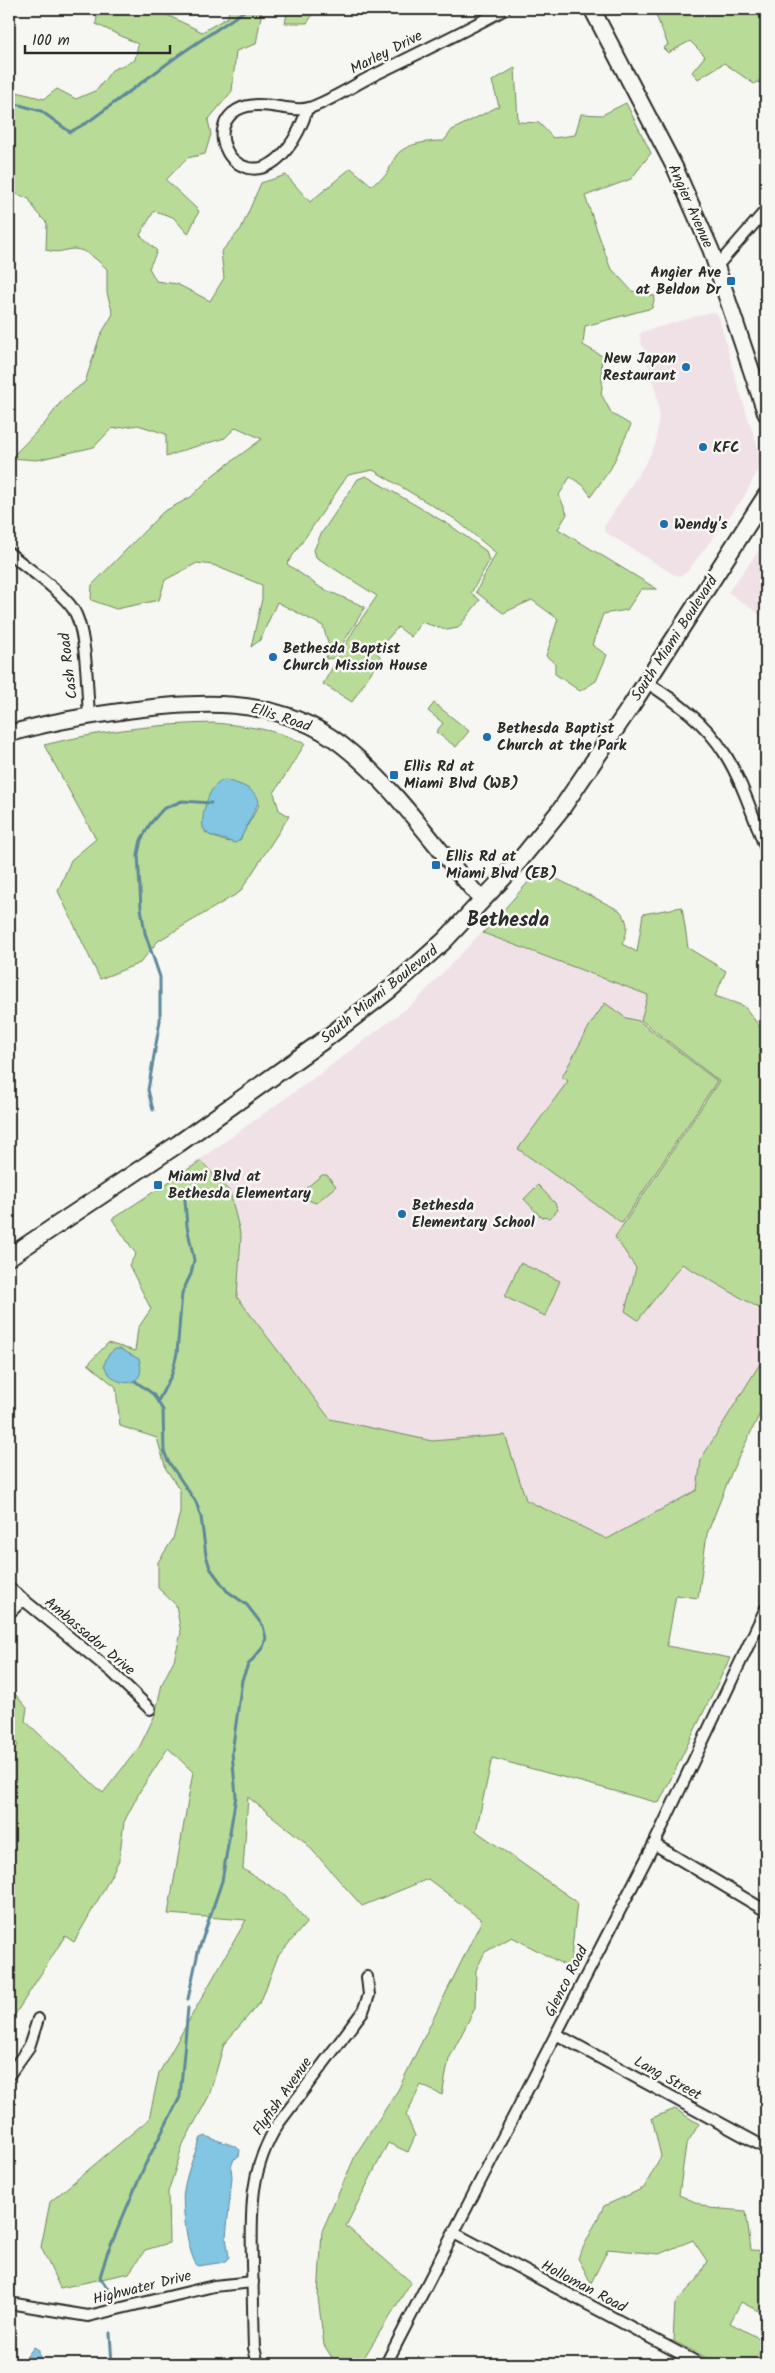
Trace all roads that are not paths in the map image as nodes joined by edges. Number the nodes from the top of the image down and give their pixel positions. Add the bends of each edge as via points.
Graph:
1 (506, 9) edge
2 (592, 9) edge
3 (308, 109) junction
4 (766, 210) edge
5 (717, 266) junction
6 (766, 414) edge
7 (766, 496) edge
8 (9, 553) edge
9 (646, 682) junction
10 (89, 716) junction
11 (9, 734) edge
12 (766, 849) edge
13 (482, 900) junction
14 (9, 1257) edge
15 (9, 1588) edge
16 (23, 1600) junction
17 (766, 1608) edge
18 (9, 1613) edge
19 (150, 1709) dead end
20 (654, 1844) junction
21 (766, 1910) edge
22 (367, 1977) dead end
23 (38, 2018) dead end
24 (556, 2034) junction
25 (9, 2075) edge
26 (766, 2148) edge
27 (454, 2233) junction
28 (253, 2282) junction
29 (9, 2303) edge
30 (258, 2364) edge
31 (386, 2364) edge
32 (700, 2364) edge

1 - 3 street, Marley Drive
2 - 5 main road, Angier Avenue via 675,168
3 - 3 street via 297,135 267,166 259,169 244,167 229,156 224,147 223,127 237,110 268,105
4 - 5 street
5 - 6 main road, Angier Avenue
7 - 9 main road, South Miami Boulevard
8 - 10 street, Cash Road via 74,611 82,636
9 - 12 street via 683,707 715,740 732,768
9 - 13 main road, South Miami Boulevard via 562,808
10 - 11 main road, Ellis Road
10 - 13 main road, Ellis Road via 179,704 225,704 259,707 306,723 343,746 376,776
13 - 14 main road, South Miami Boulevard via 422,962 356,1017 178,1144
15 - 16 street, Ambassador Drive
16 - 18 street
16 - 19 street, Ambassador Drive via 111,1671
17 - 20 street, Glenco Road
20 - 21 street
20 - 24 street, Glenco Road
22 - 28 street, Flyfish Avenue via 369,1995 363,2011 312,2076 266,2144 252,2196
23 - 25 street via 29,2047
24 - 26 street, Lang Street
24 - 27 street, Glenco Road
27 - 31 street, Glenco Road
27 - 32 street, Holloman Road
28 - 29 street, Highwater Drive via 214,2286 88,2316
28 - 30 street, Flyfish Avenue via 254,2348

